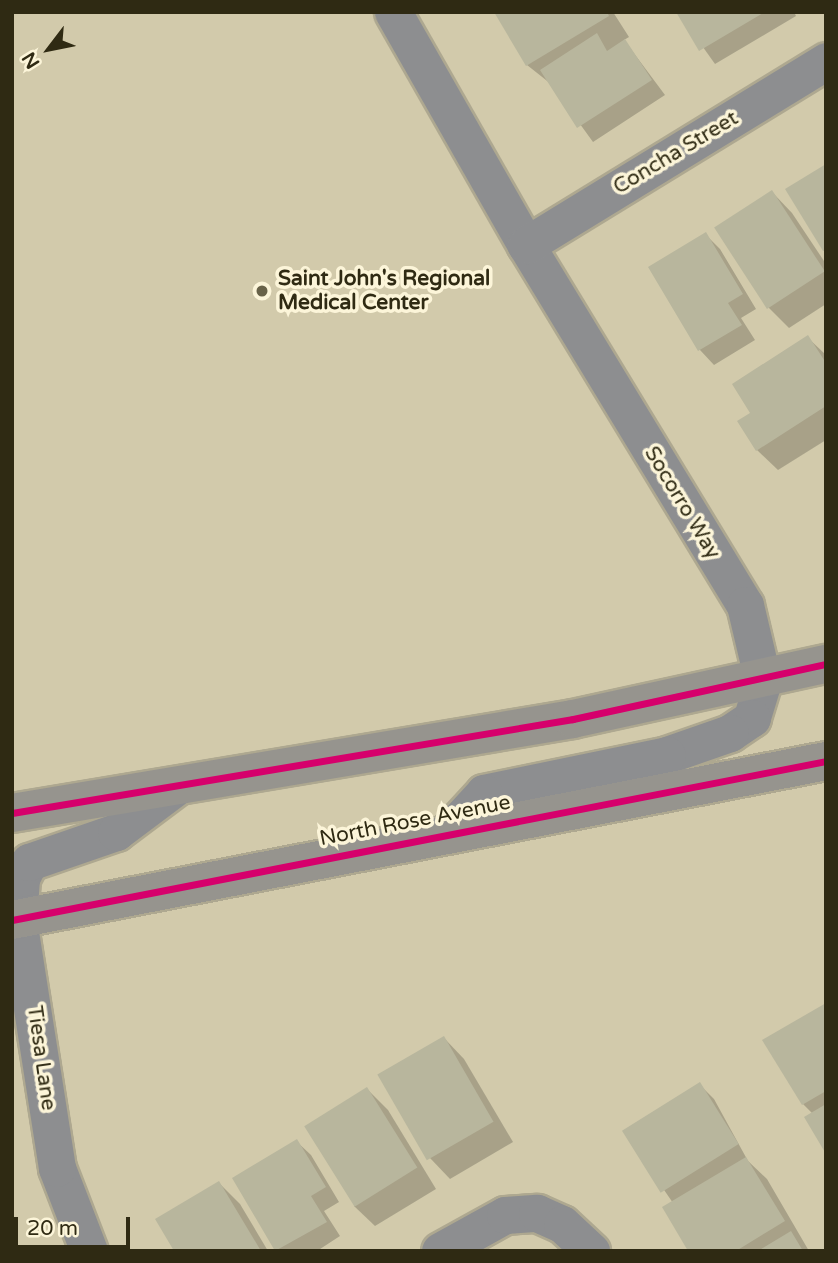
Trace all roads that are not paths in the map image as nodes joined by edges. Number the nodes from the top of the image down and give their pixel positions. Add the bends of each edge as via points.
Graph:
1 (393, 12) edge
2 (826, 61) edge
3 (526, 245) junction
4 (826, 664) edge
5 (763, 681) junction
6 (826, 761) edge
7 (176, 787) junction
8 (12, 813) edge
9 (449, 832) junction
10 (15, 920) edge
11 (89, 1251) edge
12 (440, 1251) edge
13 (591, 1251) edge

1 - 3 street, Socorro Way
2 - 3 street, Concha Street
3 - 5 street, Socorro Way via 744,605
4 - 5 main road
5 - 7 main road via 573,719
5 - 9 street via 752,718 730,733 667,755 484,793
6 - 9 main road, North Rose Avenue
7 - 8 main road
7 - 10 street, Tiesa Lane via 116,832 29,862 21,878
9 - 10 main road, North Rose Avenue
10 - 11 street, Tiesa Lane via 57,1168
12 - 13 street via 505,1215 537,1213 562,1224

